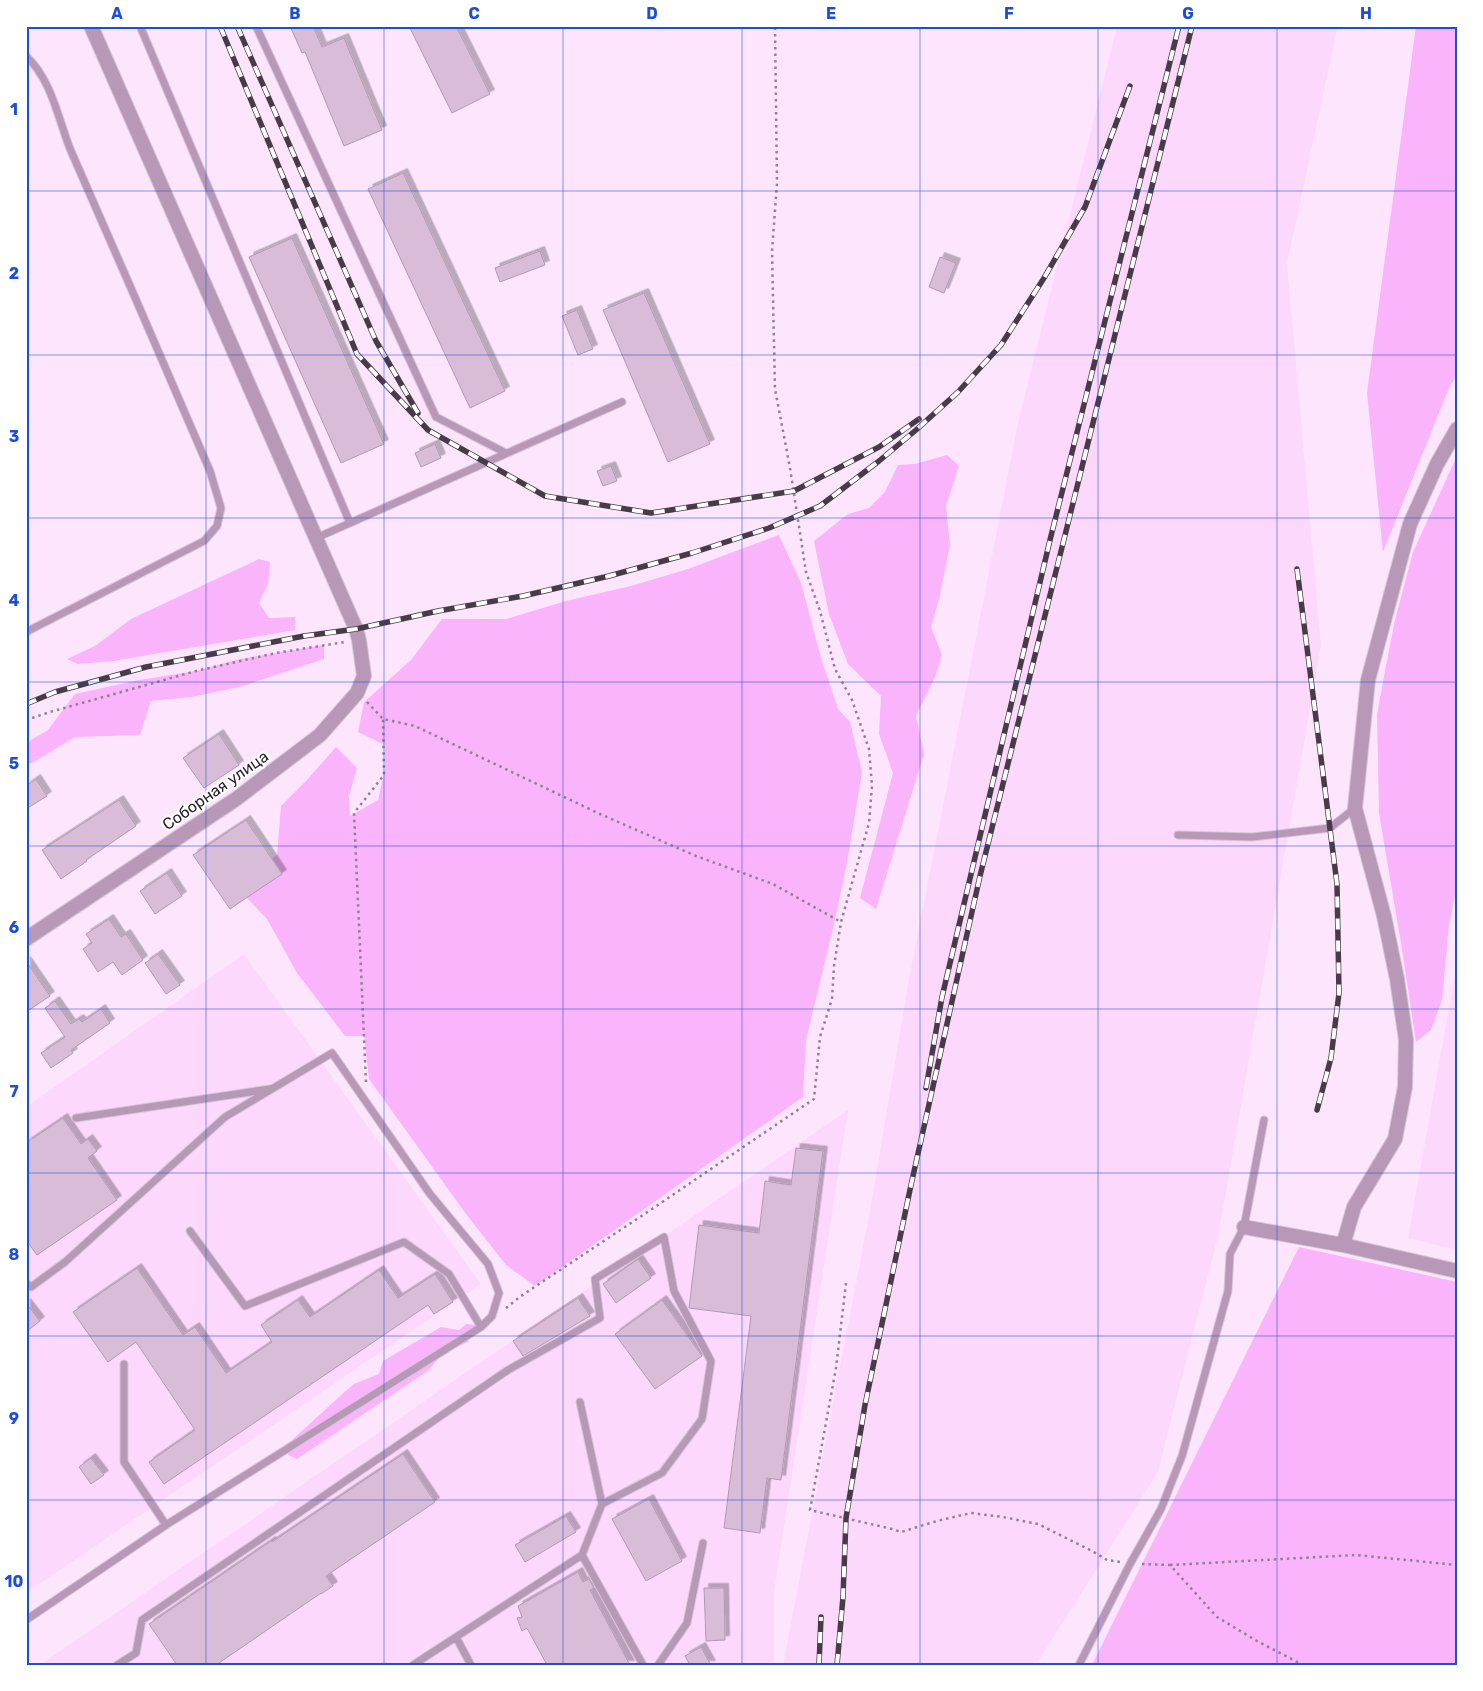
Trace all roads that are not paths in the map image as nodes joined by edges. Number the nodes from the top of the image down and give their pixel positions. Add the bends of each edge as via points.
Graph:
1 (91, 26) edge
2 (140, 26) edge
3 (256, 26) edge
4 (26, 56) edge
5 (622, 402) dead end
6 (1457, 429) edge
7 (506, 453) junction
8 (350, 523) junction
9 (316, 538) junction
10 (26, 632) edge
11 (1355, 808) junction
12 (1178, 835) dead end
13 (26, 940) edge
14 (275, 1088) junction
15 (76, 1118) dead end
16 (1264, 1120) dead end
17 (1244, 1227) junction
18 (190, 1232) dead end
19 (1343, 1245) junction
20 (1457, 1272) edge
21 (26, 1283) edge
22 (481, 1328) junction
23 (124, 1364) dead end
24 (580, 1402) dead end
25 (602, 1504) junction
26 (166, 1525) junction
27 (703, 1542) dead end
28 (582, 1555) junction
29 (26, 1620) edge
30 (456, 1637) junction
31 (117, 1665) edge
32 (413, 1665) edge
33 (470, 1665) edge
34 (643, 1665) edge
35 (658, 1665) edge
36 (1079, 1665) edge

1 - 9 street, Соборная улица
2 - 8 lane
3 - 7 lane via 436,417
4 - 10 lane via 43,77 68,144 210,472 221,508 217,526 204,541
5 - 7 lane
6 - 11 street via 1410,524 1389,597 1368,680
7 - 8 lane
8 - 9 lane
9 - 13 street, Соборная улица via 358,635 364,676 357,693 320,735 236,799
11 - 12 lane via 1330,828 1252,837
11 - 19 street via 1397,979 1406,1040 1405,1087 1394,1139 1354,1207
14 - 15 lane
14 - 21 lane via 225,1117 65,1262 31,1287
14 - 22 lane via 332,1053 430,1194 488,1264 498,1293 492,1316
16 - 17 lane
17 - 19 street
17 - 36 lane via 1230,1254 1228,1291 1182,1456 1161,1509
18 - 22 lane via 245,1306 404,1242 449,1274
19 - 20 street
22 - 26 lane
23 - 26 lane via 124,1462
24 - 25 lane
25 - 28 lane
25 - 31 lane via 662,1473 702,1419 711,1361 674,1292 664,1237 595,1278 600,1318 508,1370 142,1620 136,1653
26 - 29 lane
27 - 35 lane via 687,1623
28 - 30 lane
28 - 34 lane
30 - 32 lane
30 - 33 lane

